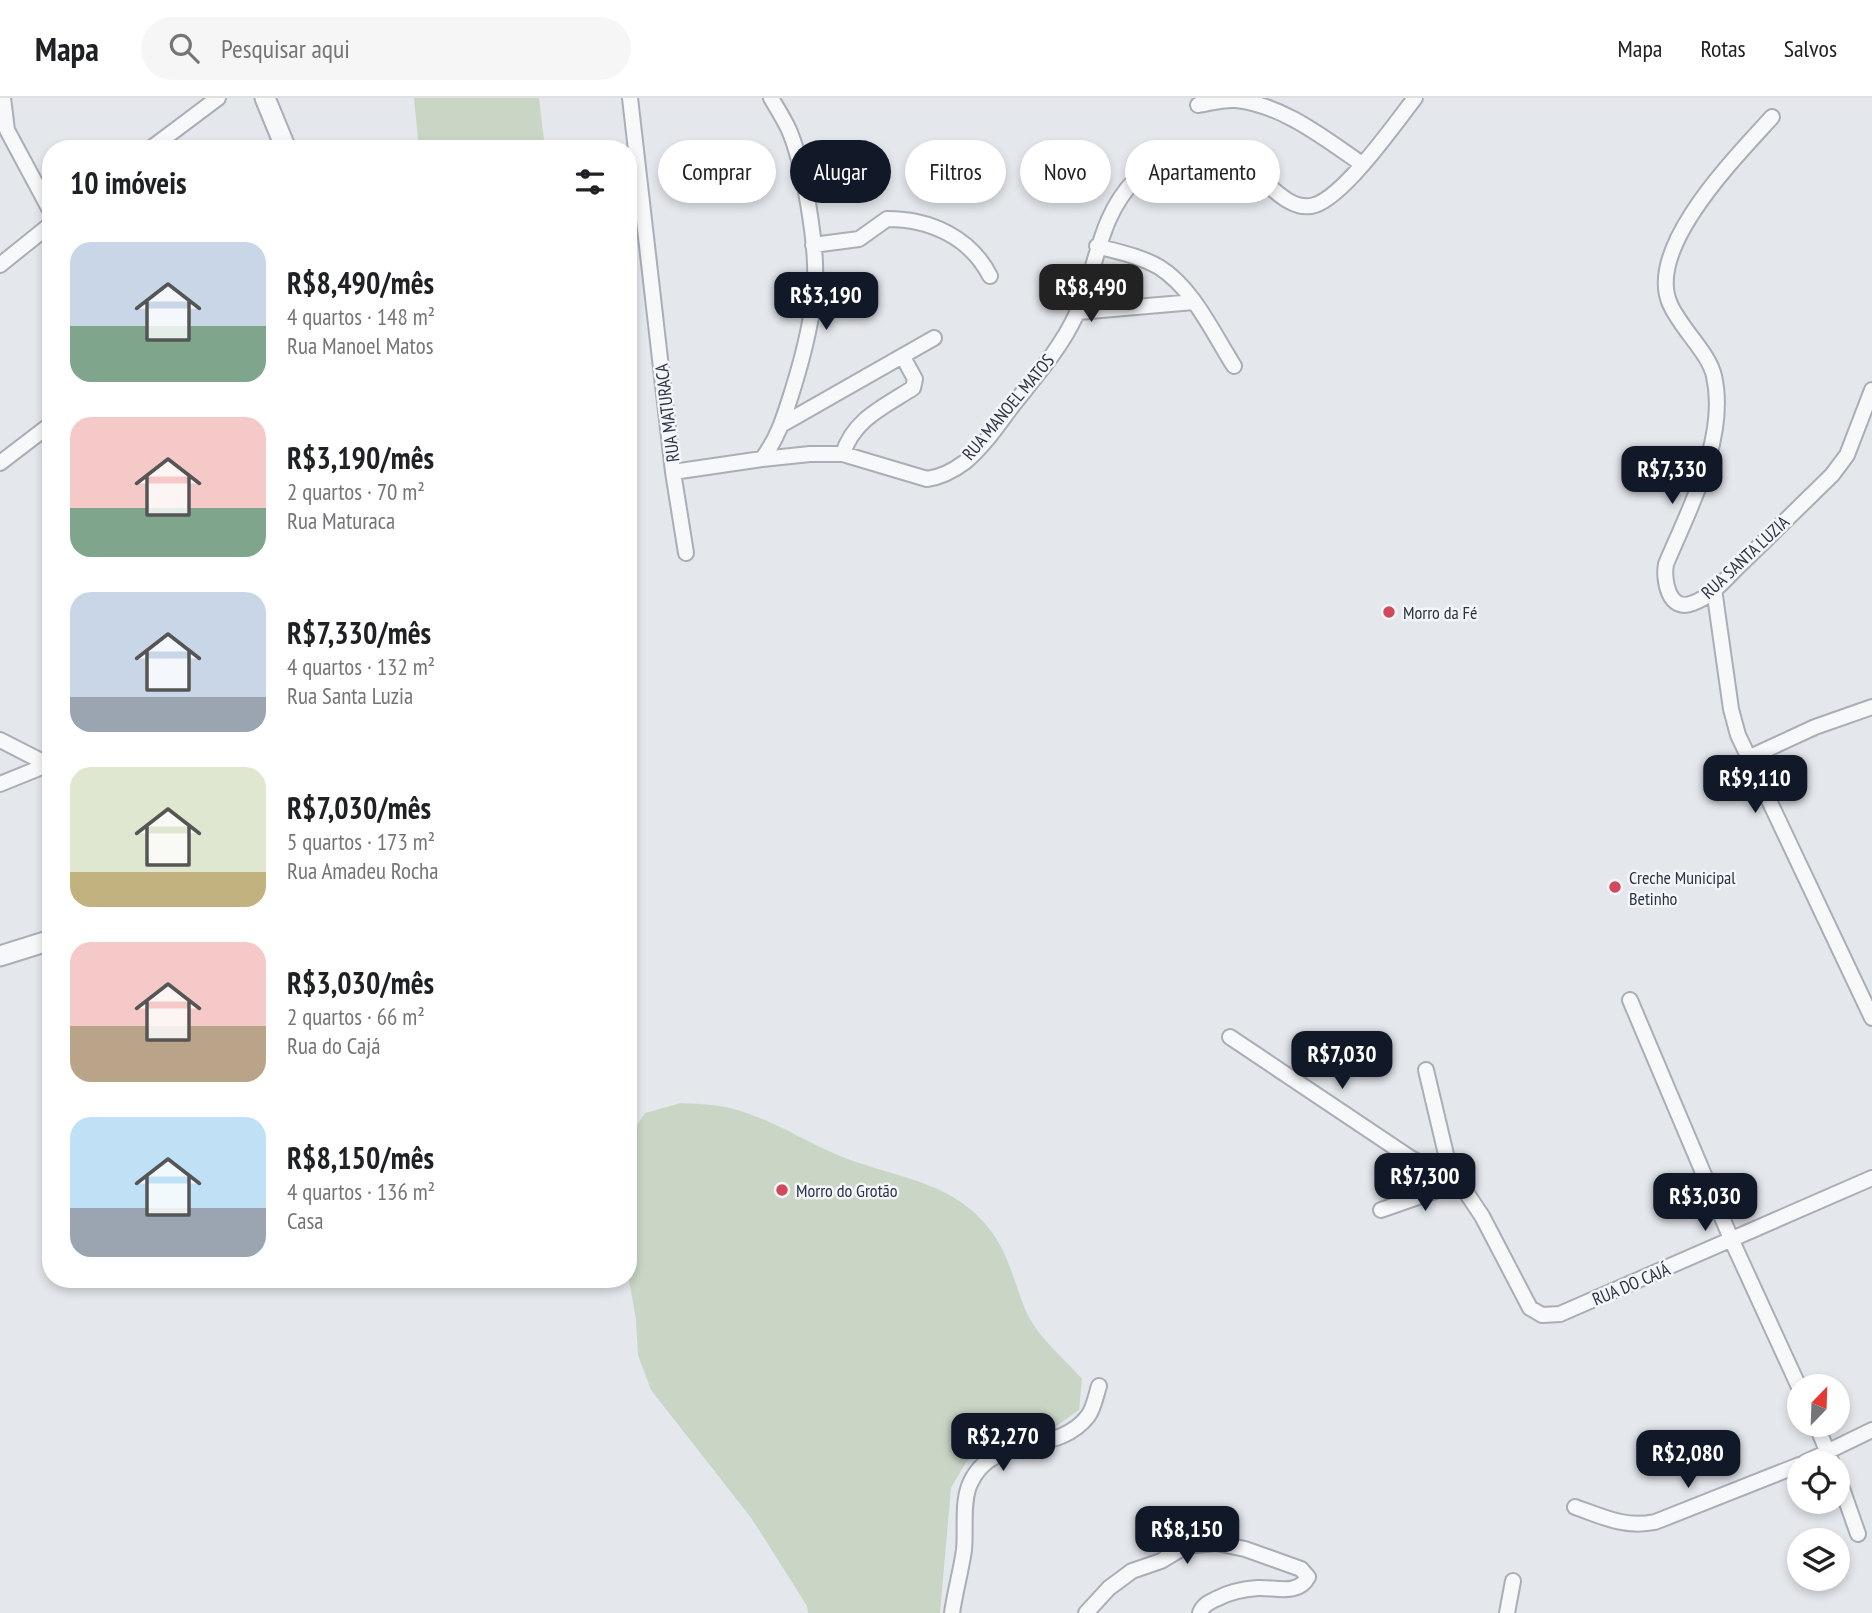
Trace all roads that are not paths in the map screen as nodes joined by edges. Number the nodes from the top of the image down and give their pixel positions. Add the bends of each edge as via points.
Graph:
1 (3, 98) edge
2 (218, 98) edge
3 (265, 98) edge
4 (630, 98) edge
5 (771, 98) edge
6 (1415, 98) edge
7 (1198, 105) dead end
8 (1772, 117) dead end
9 (4, 131) edge
10 (162, 140) edge
11 (282, 140) edge
12 (635, 140) edge
13 (637, 159) edge
14 (1362, 164) junction
15 (42, 196) edge
16 (42, 231) edge
17 (813, 245) junction
18 (1097, 246) junction
19 (0, 265) edge
20 (990, 276) dead end
21 (1194, 302) junction
22 (1078, 312) junction
23 (934, 338) dead end
24 (903, 357) junction
25 (1234, 366) dead end
26 (1872, 390) edge
27 (783, 424) junction
28 (42, 431) edge
29 (843, 454) junction
30 (762, 460) junction
31 (0, 463) edge
32 (673, 472) junction
33 (686, 553) dead end
34 (1714, 589) junction
35 (1872, 708) edge
36 (0, 740) edge
37 (1748, 758) junction
38 (42, 761) edge
39 (42, 768) edge
40 (0, 784) edge
41 (42, 943) edge
42 (0, 956) edge
43 (1629, 1000) dead end
44 (1872, 1018) edge
45 (1230, 1037) dead end
46 (1426, 1070) dead end
47 (1449, 1167) junction
48 (1872, 1178) edge
49 (1458, 1182) junction
50 (1381, 1210) dead end
51 (1732, 1241) junction
52 (1793, 1374) edge
53 (1099, 1385) dead end
54 (1872, 1430) edge
55 (1840, 1451) edge
56 (1787, 1470) edge
57 (1575, 1507) dead end
58 (1850, 1513) edge
59 (1857, 1534) dead end
60 (1513, 1581) dead end
61 (952, 1613) edge
62 (1086, 1613) edge
63 (1200, 1613) edge
64 (1507, 1613) edge

1 - 9 street
2 - 10 street
3 - 11 street
4 - 12 street, RUA MATURACA
5 - 17 street via 796,152
6 - 14 street, RUA MANOEL MATOS
7 - 14 street via 1234,100 1255,104 1321,135
8 - 34 street, RUA SANTA LUZIA via 1675,241 1664,283 1681,326 1700,347 1714,375 1716,401 1706,471 1666,564 1666,590 1689,604
9 - 15 street
13 - 32 street, RUA MATURACA
14 - 18 street, RUA MANOEL MATOS via 1329,198 1312,206 1297,205 1233,159 1210,150 1184,149 1162,158 1133,182 1112,211
16 - 19 street
17 - 20 street via 859,239 887,219 928,224 966,244
17 - 27 street via 810,319
18 - 21 street via 1160,268
18 - 22 street, RUA MANOEL MATOS
21 - 22 street
21 - 25 street
22 - 29 street, RUA MANOEL MATOS via 1055,351 982,445 951,472 927,479
23 - 24 street
24 - 27 street
24 - 29 street via 915,379 912,388 863,419
26 - 34 street, RUA SANTA LUZIA via 1847,455 1832,475
27 - 30 street
28 - 31 street
29 - 30 street, RUA MANOEL MATOS
30 - 32 street, RUA MATURACA
32 - 33 street
34 - 37 street via 1731,709
35 - 37 street via 1815,727
36 - 38 street
37 - 44 street
39 - 40 street
41 - 42 street
43 - 51 street
45 - 47 street via 1412,1159 1434,1168
46 - 47 street
47 - 49 street
48 - 51 street, RUA DO CAJÁ
49 - 50 street
49 - 51 street, RUA DO CAJÁ via 1482,1216 1530,1308 1542,1315 1560,1314
51 - 52 street
53 - 61 street via 1089,1414 1069,1434 1013,1448 985,1462 974,1478
54 - 55 street
56 - 57 street via 1655,1522 1618,1522
58 - 59 street
60 - 64 street
62 - 63 street via 1132,1571 1186,1546 1216,1543 1245,1549 1301,1569 1308,1577 1301,1587 1289,1590 1229,1592 1203,1606

